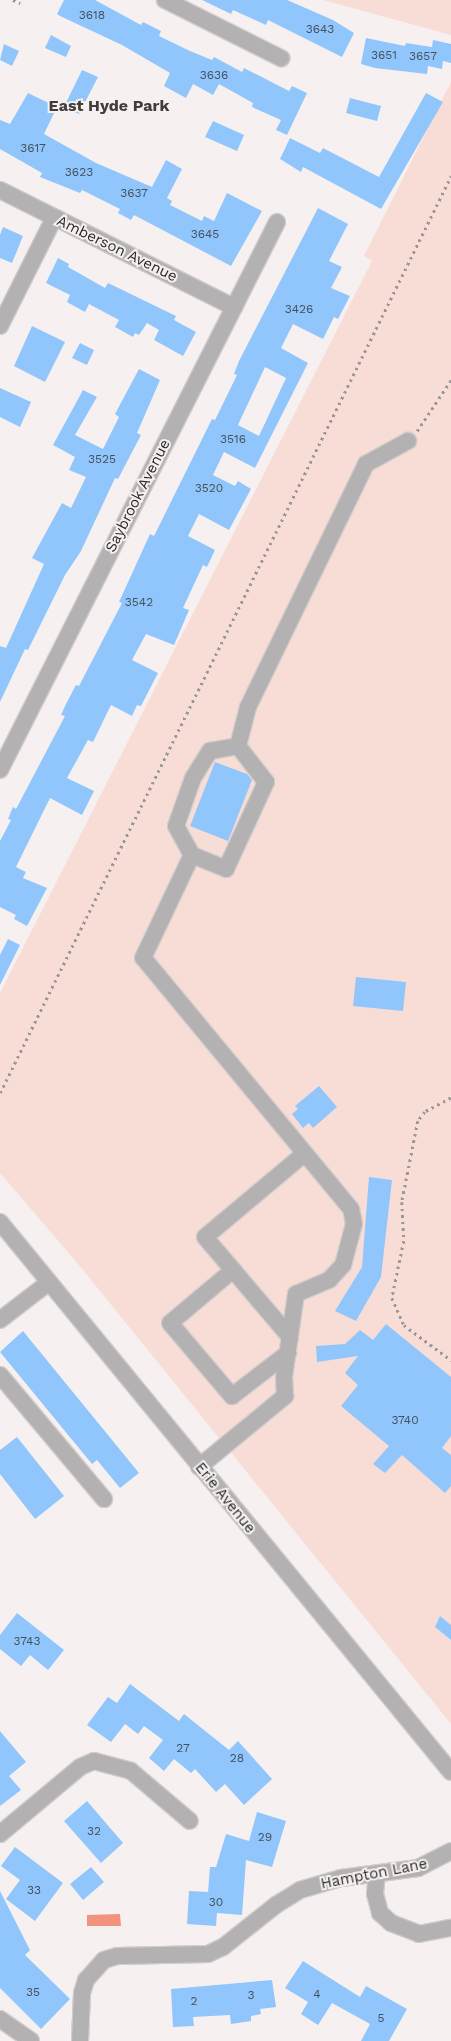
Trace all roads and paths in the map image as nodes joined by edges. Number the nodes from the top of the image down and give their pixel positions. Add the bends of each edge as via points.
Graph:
1 (13, 0) edge
2 (165, 0) edge
3 (20, 3) dead end
4 (281, 58) dead end
5 (451, 176) edge
6 (0, 190) edge
7 (54, 218) junction
8 (277, 222) dead end
9 (234, 307) junction
10 (0, 326) edge
11 (451, 380) edge
12 (408, 441) joint
13 (238, 746) junction
14 (0, 770) edge
15 (192, 856) junction
16 (0, 1094) edge
17 (451, 1098) edge
18 (304, 1154) junction
19 (0, 1222) edge
20 (233, 1270) junction
21 (48, 1283) junction
22 (0, 1320) edge
23 (289, 1346) junction
24 (451, 1360) edge
25 (0, 1375) edge
26 (200, 1467) junction
27 (104, 1499) dead end
28 (451, 1772) edge
29 (190, 1821) dead end
30 (0, 1834) edge
31 (451, 1851) edge
32 (377, 1874) junction
33 (451, 1928) edge
34 (0, 2019) edge
35 (31, 2041) edge
36 (80, 2041) edge

1 - 3 path
2 - 4 street
5 - 16 path
6 - 7 street, Amberson Avenue
7 - 9 street, Amberson Avenue
7 - 10 street
8 - 9 street, Saybrook Avenue
9 - 14 street, Saybrook Avenue
11 - 12 path
12 - 13 street via 366,464 248,707
13 - 15 street via 210,751 193,778 176,826
13 - 15 street via 266,782 226,869
15 - 18 street via 143,958
17 - 24 path via 425,1112 418,1121 402,1202 404,1241 392,1298 404,1325
18 - 20 street via 205,1237
18 - 23 street via 351,1210 354,1224 343,1265 329,1280 296,1294
19 - 21 street, Erie Avenue
20 - 23 street
20 - 23 street via 170,1323 232,1396
21 - 22 street
21 - 26 street, Erie Avenue
23 - 26 street via 285,1396
25 - 27 street
26 - 28 street, Erie Avenue
29 - 30 street via 131,1771 94,1761 80,1766
31 - 32 street, Hampton Lane via 418,1868
32 - 33 street via 375,1894 380,1913 391,1923 419,1934
32 - 36 street, Hampton Lane via 320,1883 300,1890 223,1947 208,1954 117,1956 104,1960 84,1986
34 - 35 street

